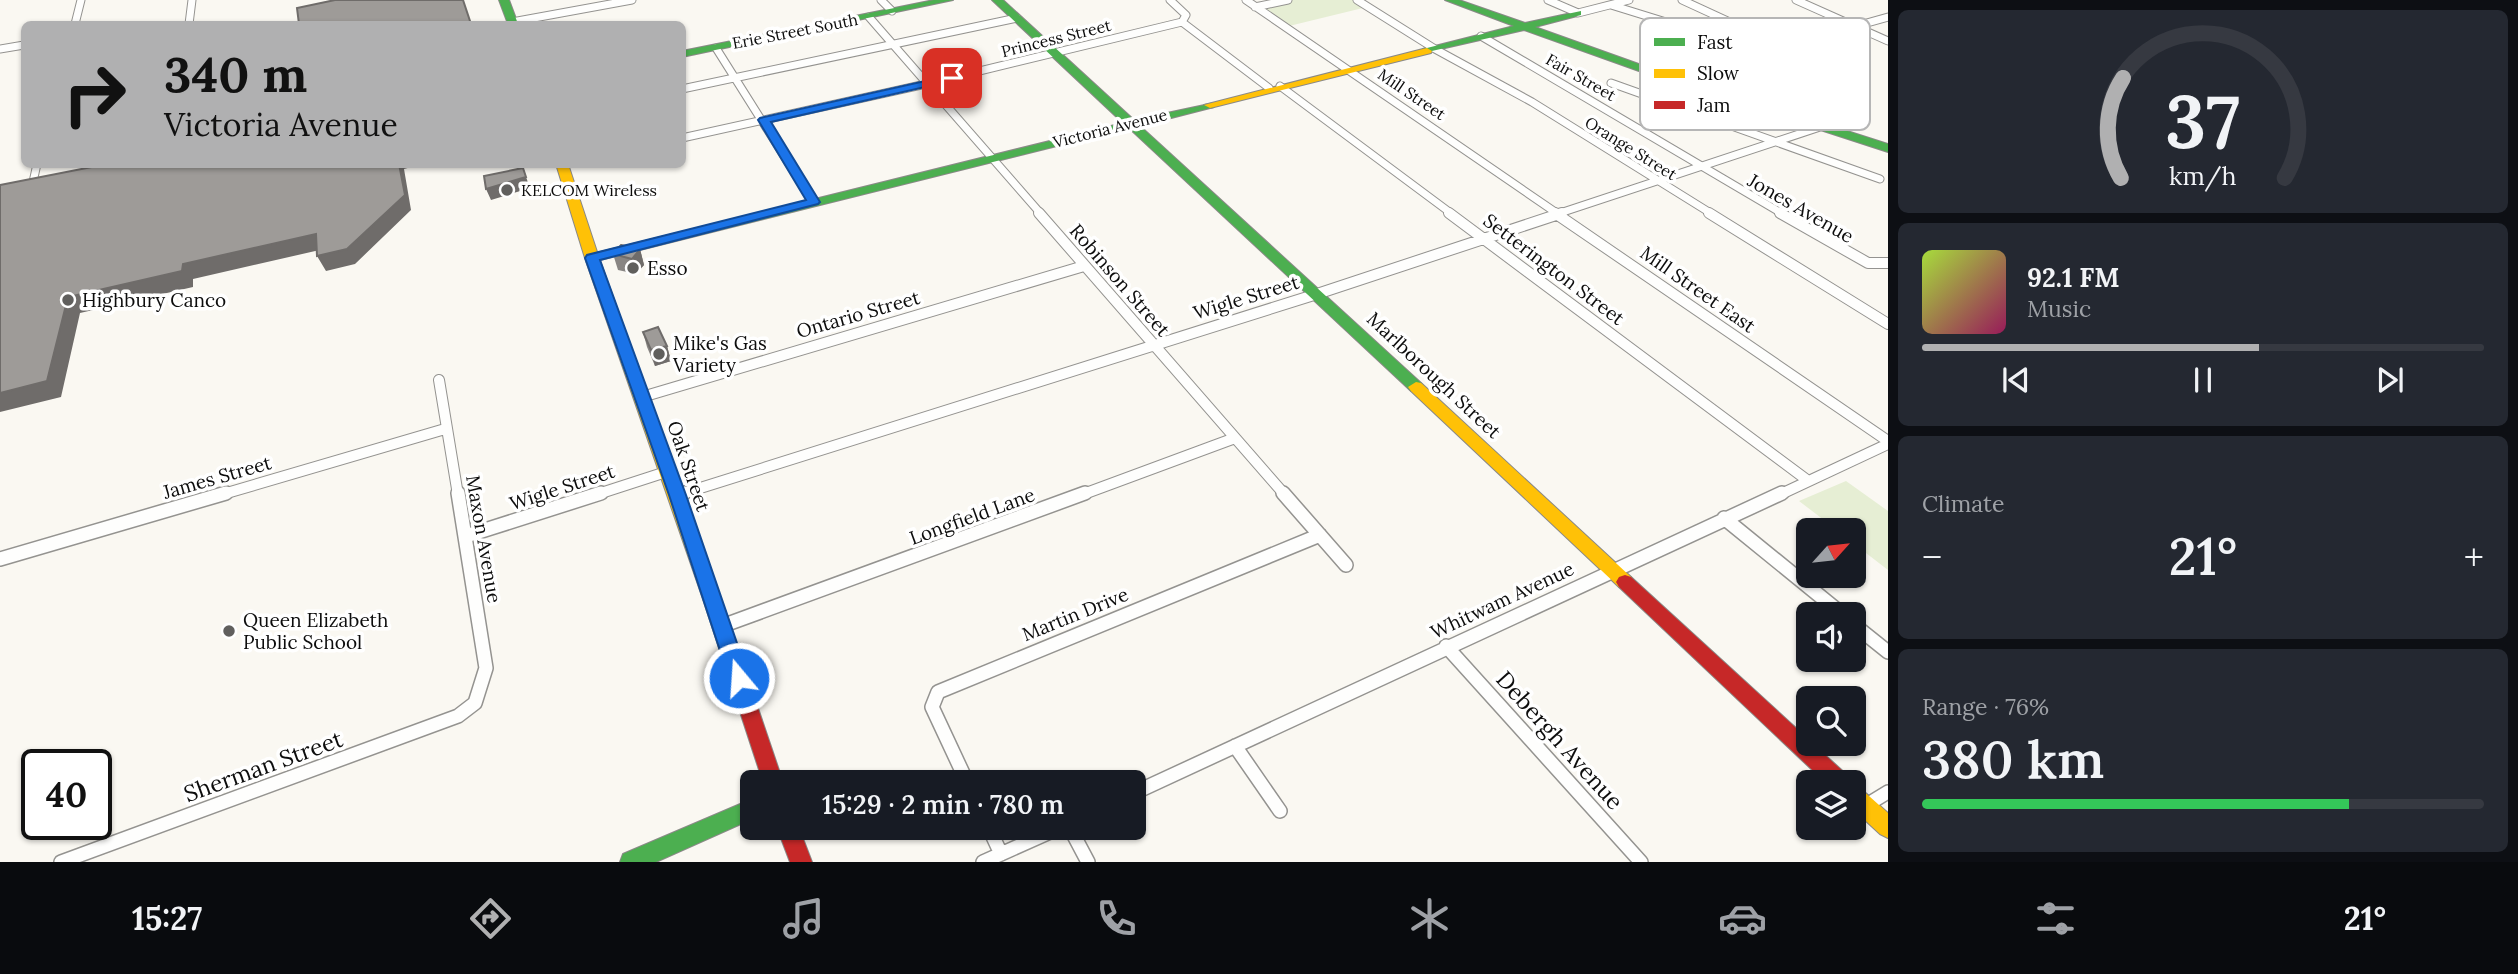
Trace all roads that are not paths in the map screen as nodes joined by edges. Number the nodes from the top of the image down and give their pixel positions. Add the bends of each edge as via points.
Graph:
1 (81, 0) edge
2 (192, 0) edge
3 (504, 0) edge
4 (632, 0) edge
5 (948, 0) edge
6 (997, 0) edge
7 (1170, 0) edge
8 (1245, 0) edge
9 (1288, 0) edge
10 (1357, 0) edge
11 (1450, 0) edge
12 (1548, 0) edge
13 (1629, 0) edge
14 (1682, 0) edge
15 (1796, 0) edge
16 (1611, 5) junction
17 (887, 6) edge
18 (1255, 7) junction
19 (1578, 13) junction
20 (869, 16) junction
21 (1017, 18) junction
22 (1184, 18) junction
23 (1653, 18) edge
24 (1721, 18) edge
25 (1836, 18) edge
26 (1888, 18) edge
27 (76, 21) edge
28 (189, 21) edge
29 (512, 21) edge
30 (523, 21) edge
31 (1870, 23) edge
32 (1520, 27) junction
33 (1870, 33) edge
34 (1481, 36) junction
35 (1888, 41) edge
36 (892, 45) junction
37 (21, 46) edge
38 (716, 48) junction
39 (0, 49) edge
40 (1435, 49) junction
41 (1055, 52) junction
42 (686, 53) edge
43 (1640, 68) edge
44 (1349, 70) junction
45 (735, 79) junction
46 (1611, 83) dead end
47 (926, 84) junction
48 (1275, 87) junction
49 (686, 88) edge
50 (1640, 93) edge
51 (764, 120) junction
52 (1131, 123) junction
53 (1640, 130) edge
54 (1641, 130) edge
55 (1745, 130) edge
56 (1810, 130) edge
57 (1835, 130) edge
58 (686, 137) edge
59 (1776, 141) junction
60 (1888, 148) edge
61 (990, 158) junction
62 (1702, 166) junction
63 (563, 168) edge
64 (1880, 179) dead end
65 (1657, 181) junction
66 (813, 202) junction
67 (1560, 214) junction
68 (1483, 238) junction
69 (592, 258) junction
70 (1888, 263) edge
71 (1084, 266) junction
72 (1317, 294) junction
73 (1888, 324) edge
74 (1153, 344) junction
75 (439, 380) dead end
76 (642, 397) junction
77 (444, 429) junction
78 (1235, 438) junction
79 (1888, 442) edge
80 (1877, 449) junction
81 (1888, 457) edge
82 (669, 471) junction
83 (1807, 480) junction
84 (677, 495) junction
85 (1724, 518) junction
86 (1320, 535) junction
87 (466, 536) junction
88 (0, 559) edge
89 (1346, 565) dead end
90 (1612, 570) junction
91 (1827, 602) edge
92 (722, 626) junction
93 (1866, 634) edge
94 (1446, 646) junction
95 (1888, 652) edge
96 (475, 703) joint
97 (1235, 746) junction
98 (769, 770) edge
99 (961, 770) edge
100 (1827, 770) edge
101 (1146, 787) edge
102 (1888, 792) edge
103 (1866, 799) edge
104 (1866, 807) edge
105 (1280, 811) dead end
106 (740, 814) edge
107 (1888, 827) edge
108 (793, 840) edge
109 (995, 840) edge
110 (1032, 840) edge
111 (1076, 840) edge
112 (1001, 854) junction
113 (61, 862) edge
114 (631, 862) edge
115 (801, 862) edge
116 (984, 862) edge
117 (1088, 862) edge
118 (1641, 862) edge

1 - 27 street
2 - 28 street
3 - 29 street
4 - 30 street
5 - 17 street, Erie Street South
6 - 21 street, Marlborough Street
7 - 22 street, Setterington Street
8 - 18 street, Mill Street
9 - 18 street
10 - 40 street, Orange Street
11 - 32 street
12 - 19 street
13 - 16 street, Victoria Avenue
14 - 24 street
15 - 25 street
16 - 19 street, Victoria Avenue
16 - 23 street
17 - 20 street, Erie Street South
18 - 44 street, Mill Street
19 - 32 street, Victoria Avenue
20 - 36 street, Robinson Street
20 - 38 street, Erie Street South
21 - 36 street
21 - 41 street, Marlborough Street
22 - 41 street, Princess Street
22 - 48 street, Setterington Street
26 - 31 street
32 - 34 street, Victoria Avenue
32 - 43 street
33 - 35 street
34 - 40 street, Victoria Avenue
34 - 53 street, Fair Street
36 - 45 street
36 - 47 street, Robinson Street
37 - 39 street
38 - 42 street, Erie Street South
38 - 45 street
40 - 44 street, Victoria Avenue
40 - 65 street, Orange Street via 1532,102
41 - 47 street, Princess Street
41 - 52 street, Marlborough Street
44 - 48 street, Victoria Avenue
44 - 67 street, Mill Street
45 - 49 street
45 - 51 street
46 - 50 street
47 - 51 street, Princess Street
47 - 61 street, Robinson Street
48 - 52 street, Victoria Avenue
48 - 68 street, Setterington Street
51 - 58 street, Princess Street
51 - 66 street
52 - 61 street, Victoria Avenue
52 - 72 street, Marlborough Street
54 - 62 street, Fair Street
55 - 59 street
56 - 59 street, Wigle Street
57 - 60 street
59 - 62 street, Wigle Street
59 - 64 street
61 - 66 street, Victoria Avenue
61 - 71 street, Robinson Street
62 - 65 street, Wigle Street
62 - 70 street, Jones Avenue via 1858,258
63 - 69 street, Oak Street
65 - 67 street, Wigle Street
65 - 73 street, Orange Street
66 - 69 street, Victoria Avenue
67 - 68 street, Wigle Street
67 - 79 street, Mill Street East
68 - 72 street, Wigle Street
68 - 83 street, Setterington Street
69 - 76 street, Oak Street
71 - 74 street, Robinson Street
71 - 76 street, Ontario Street
72 - 74 street, Wigle Street
72 - 90 street, Marlborough Street
74 - 78 street, Robinson Street
74 - 84 street, Wigle Street
75 - 77 street, Maxon Avenue
76 - 82 street, Oak Street
77 - 87 street, Maxon Avenue
77 - 88 street, James Street
78 - 86 street, Robinson Street
78 - 92 street, Longfield Lane
79 - 80 street, Whitwam Avenue
80 - 81 street
80 - 83 street, Whitwam Avenue
82 - 84 street, Oak Street
82 - 87 street, Wigle Street
83 - 85 street, Whitwam Avenue
84 - 92 street, Oak Street
85 - 90 street, Whitwam Avenue
85 - 91 street
86 - 89 street, Robinson Street
86 - 99 street, Martin Drive via 938,692 932,707
87 - 96 street, Maxon Avenue via 486,668
90 - 94 street, Whitwam Avenue
90 - 100 street, Marlborough Street
92 - 98 street, Oak Street
93 - 95 street
94 - 97 street, Whitwam Avenue
94 - 118 street, Debergh Avenue
96 - 113 street, Sherman Street via 458,716
97 - 101 street, Whitwam Avenue
97 - 105 street
102 - 103 street
104 - 107 street
106 - 114 street
108 - 115 street
109 - 112 street
110 - 112 street
111 - 117 street
112 - 116 street

